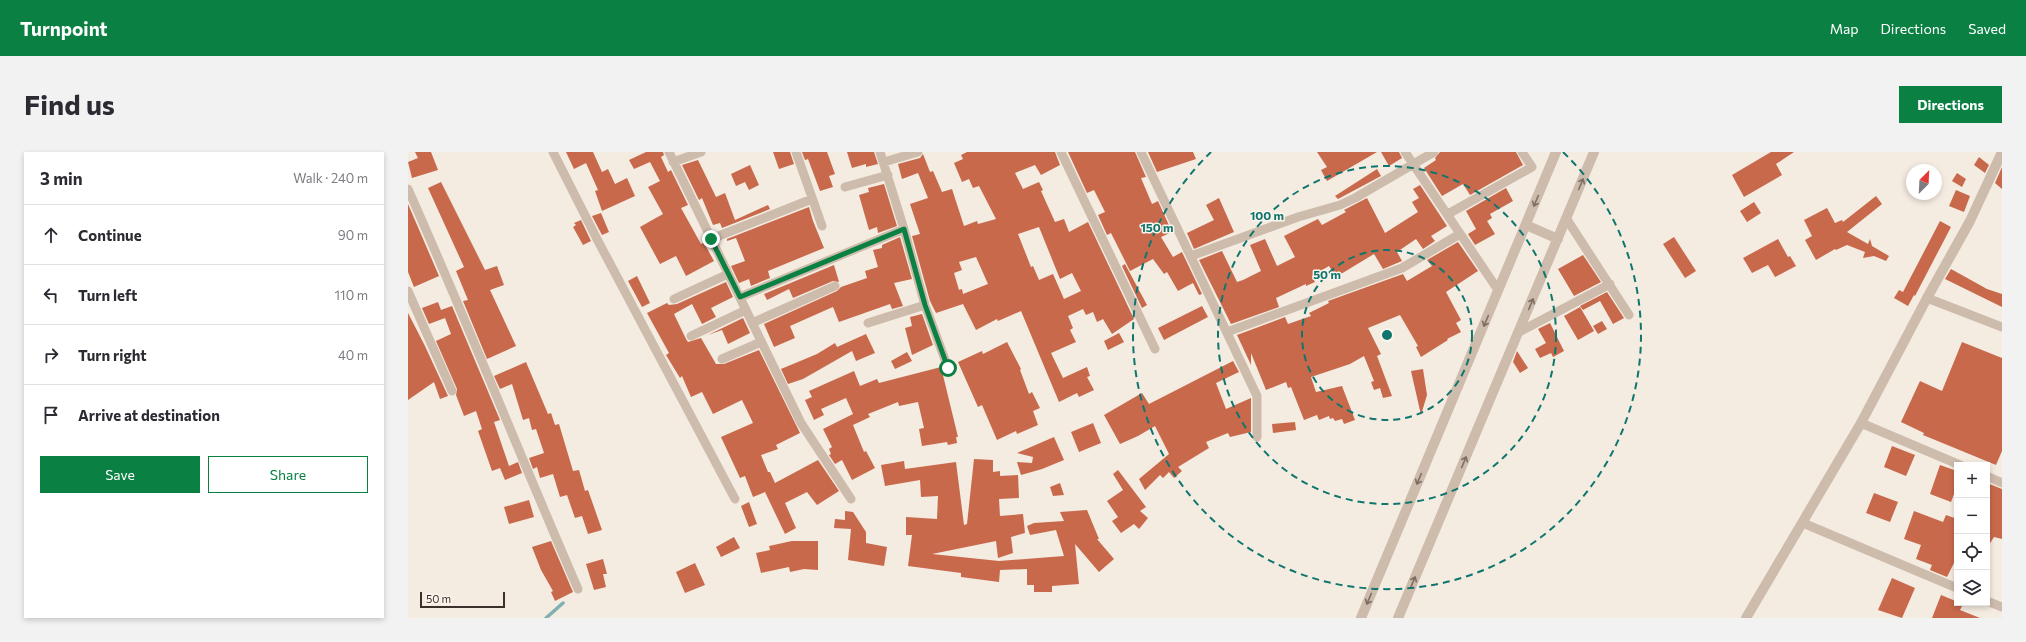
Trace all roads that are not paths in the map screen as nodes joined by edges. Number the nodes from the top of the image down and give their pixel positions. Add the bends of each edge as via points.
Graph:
1 (554, 152) edge
2 (669, 152) edge
3 (701, 152) edge
4 (796, 152) edge
5 (880, 152) edge
6 (918, 152) edge
7 (1061, 152) edge
8 (1141, 152) edge
9 (1405, 152) edge
10 (1434, 152) edge
11 (1522, 152) edge
12 (1556, 152) edge
13 (1594, 152) edge
14 (2002, 152) edge
15 (673, 162) junction
16 (884, 162) junction
17 (1413, 165) junction
18 (888, 175) junction
19 (845, 187) dead end
20 (408, 189) edge
21 (812, 199) junction
22 (1448, 214) junction
23 (1566, 218) junction
24 (1526, 225) junction
25 (822, 226) dead end
26 (904, 229) junction
27 (1460, 234) junction
28 (711, 239) junction
29 (1558, 239) junction
30 (1191, 256) junction
31 (728, 274) junction
32 (1610, 284) junction
33 (835, 286) dead end
34 (1498, 290) junction
35 (408, 291) edge
36 (740, 297) junction
37 (1927, 298) junction
38 (674, 299) dead end
39 (925, 305) junction
40 (746, 310) junction
41 (1629, 315) dead end
42 (752, 323) junction
43 (868, 323) dead end
44 (2002, 327) edge
45 (1227, 332) junction
46 (1518, 332) junction
47 (691, 336) dead end
48 (761, 342) junction
49 (1155, 349) dead end
50 (722, 359) dead end
51 (948, 368) dead end
52 (452, 391) dead end
53 (1861, 423) junction
54 (1256, 437) dead end
55 (1954, 462) edge
56 (1990, 477) edge
57 (2002, 482) edge
58 (735, 498) dead end
59 (851, 499) dead end
60 (1803, 523) junction
61 (1954, 587) edge
62 (578, 588) dead end
63 (1990, 601) edge
64 (2002, 607) edge
65 (1361, 618) edge
66 (1398, 618) edge
67 (1746, 618) edge

1 - 58 street via 598,241
2 - 15 street
3 - 15 street
4 - 21 street
5 - 16 street
6 - 16 street
7 - 49 street
8 - 30 street
9 - 17 street
10 - 17 street
11 - 22 street via 1532,167
12 -> 24 street
23 -> 13 street
14 - 37 street via 1970,221
15 - 28 street
16 - 18 street
17 - 22 street
17 - 30 street via 1340,205 1298,217
18 - 19 street
18 - 26 street
20 - 62 street
21 - 25 street
21 - 28 street
22 - 27 street
23 - 29 street
23 - 32 street
24 - 29 street
24 - 34 street
26 - 36 street
26 - 39 street
27 - 34 street
27 - 45 street via 1402,268
28 - 31 street
46 -> 29 street
30 - 45 street
31 - 36 street
31 - 38 street
32 - 41 street
32 - 46 street
33 - 42 street
34 -> 65 street
35 - 52 street
36 - 40 street
37 - 44 street
37 - 53 street
39 - 43 street
39 - 51 street
40 - 42 street
40 - 47 street
42 - 48 street
45 - 54 street via 1257,396
66 -> 46 street
48 - 50 street
48 - 59 street via 801,423
53 - 55 street
53 - 60 street
56 - 57 street
60 - 61 street
60 - 67 street
63 - 64 street

